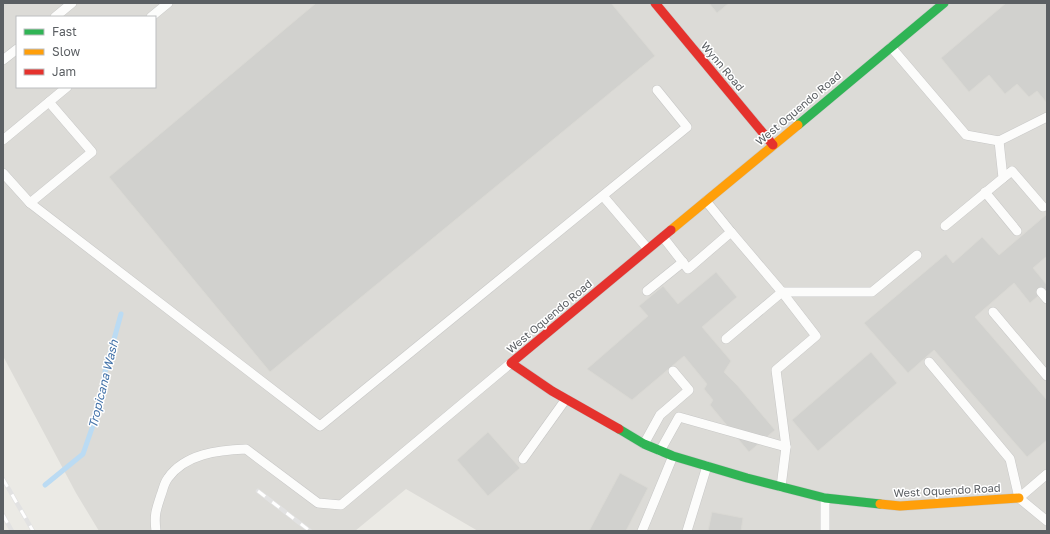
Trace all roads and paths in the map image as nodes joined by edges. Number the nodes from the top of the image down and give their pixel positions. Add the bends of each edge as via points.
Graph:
1 (72, 3) edge
2 (168, 3) edge
3 (655, 3) edge
4 (944, 3) edge
5 (56, 16) edge
6 (152, 16) edge
7 (891, 47) junction
8 (16, 49) edge
9 (3, 60) edge
10 (66, 88) edge
11 (657, 90) dead end
12 (49, 102) junction
13 (1047, 117) edge
14 (3, 140) edge
15 (999, 141) junction
16 (773, 145) junction
17 (3, 173) edge
18 (1003, 178) junction
19 (985, 192) junction
20 (603, 196) junction
21 (706, 201) junction
22 (30, 203) junction
23 (1043, 207) dead end
24 (945, 226) dead end
25 (1017, 231) dead end
26 (731, 232) junction
27 (663, 237) junction
28 (648, 249) junction
29 (917, 255) dead end
30 (683, 262) junction
31 (647, 291) dead end
32 (782, 292) junction
33 (993, 312) dead end
34 (726, 339) dead end
35 (929, 362) dead end
36 (511, 363) junction
37 (673, 371) dead end
38 (1047, 376) edge
39 (566, 400) junction
40 (644, 444) junction
41 (786, 447) junction
42 (660, 451) junction
43 (673, 456) junction
44 (523, 459) dead end
45 (707, 466) junction
46 (1047, 474) edge
47 (781, 487) junction
48 (825, 498) junction
49 (1019, 498) junction
50 (1047, 522) edge
51 (156, 531) edge
52 (642, 531) edge
53 (687, 531) edge
54 (825, 531) edge

1 - 5 lane
2 - 6 lane
3 - 16 street, Wynn Road
4 - 7 street, West Oquendo Road via 930,11
7 - 15 lane via 966,136
7 - 16 street, West Oquendo Road
8 - 9 lane
10 - 12 lane
11 - 20 lane via 687,127
12 - 14 lane
12 - 22 lane via 92,152
13 - 15 lane
15 - 18 lane
16 - 21 street, West Oquendo Road
17 - 22 lane
18 - 19 lane
18 - 23 lane via 1012,171
19 - 24 lane
19 - 25 lane
20 - 22 lane via 320,426
20 - 28 lane
21 - 26 lane
21 - 27 street, West Oquendo Road
26 - 30 lane via 688,269
26 - 32 lane
27 - 28 street, West Oquendo Road
27 - 30 lane
28 - 36 street, West Oquendo Road
29 - 32 lane via 872,292
30 - 31 lane
32 - 34 lane
32 - 41 lane via 816,336 776,370
33 - 38 lane
35 - 49 lane via 1010,458
36 - 39 street, West Oquendo Road
36 - 51 lane via 341,505 318,503 246,448 220,450 185,463 167,478 154,514
37 - 40 lane via 689,390 660,415
39 - 40 street, West Oquendo Road
39 - 44 lane
40 - 42 street, West Oquendo Road
41 - 42 lane via 679,417
41 - 47 lane
42 - 43 street, West Oquendo Road
43 - 45 street, West Oquendo Road
43 - 52 lane
45 - 47 street, West Oquendo Road
45 - 53 lane
46 - 49 lane
47 - 48 street, West Oquendo Road
48 - 49 street, West Oquendo Road via 900,506
48 - 54 lane
49 - 50 lane

